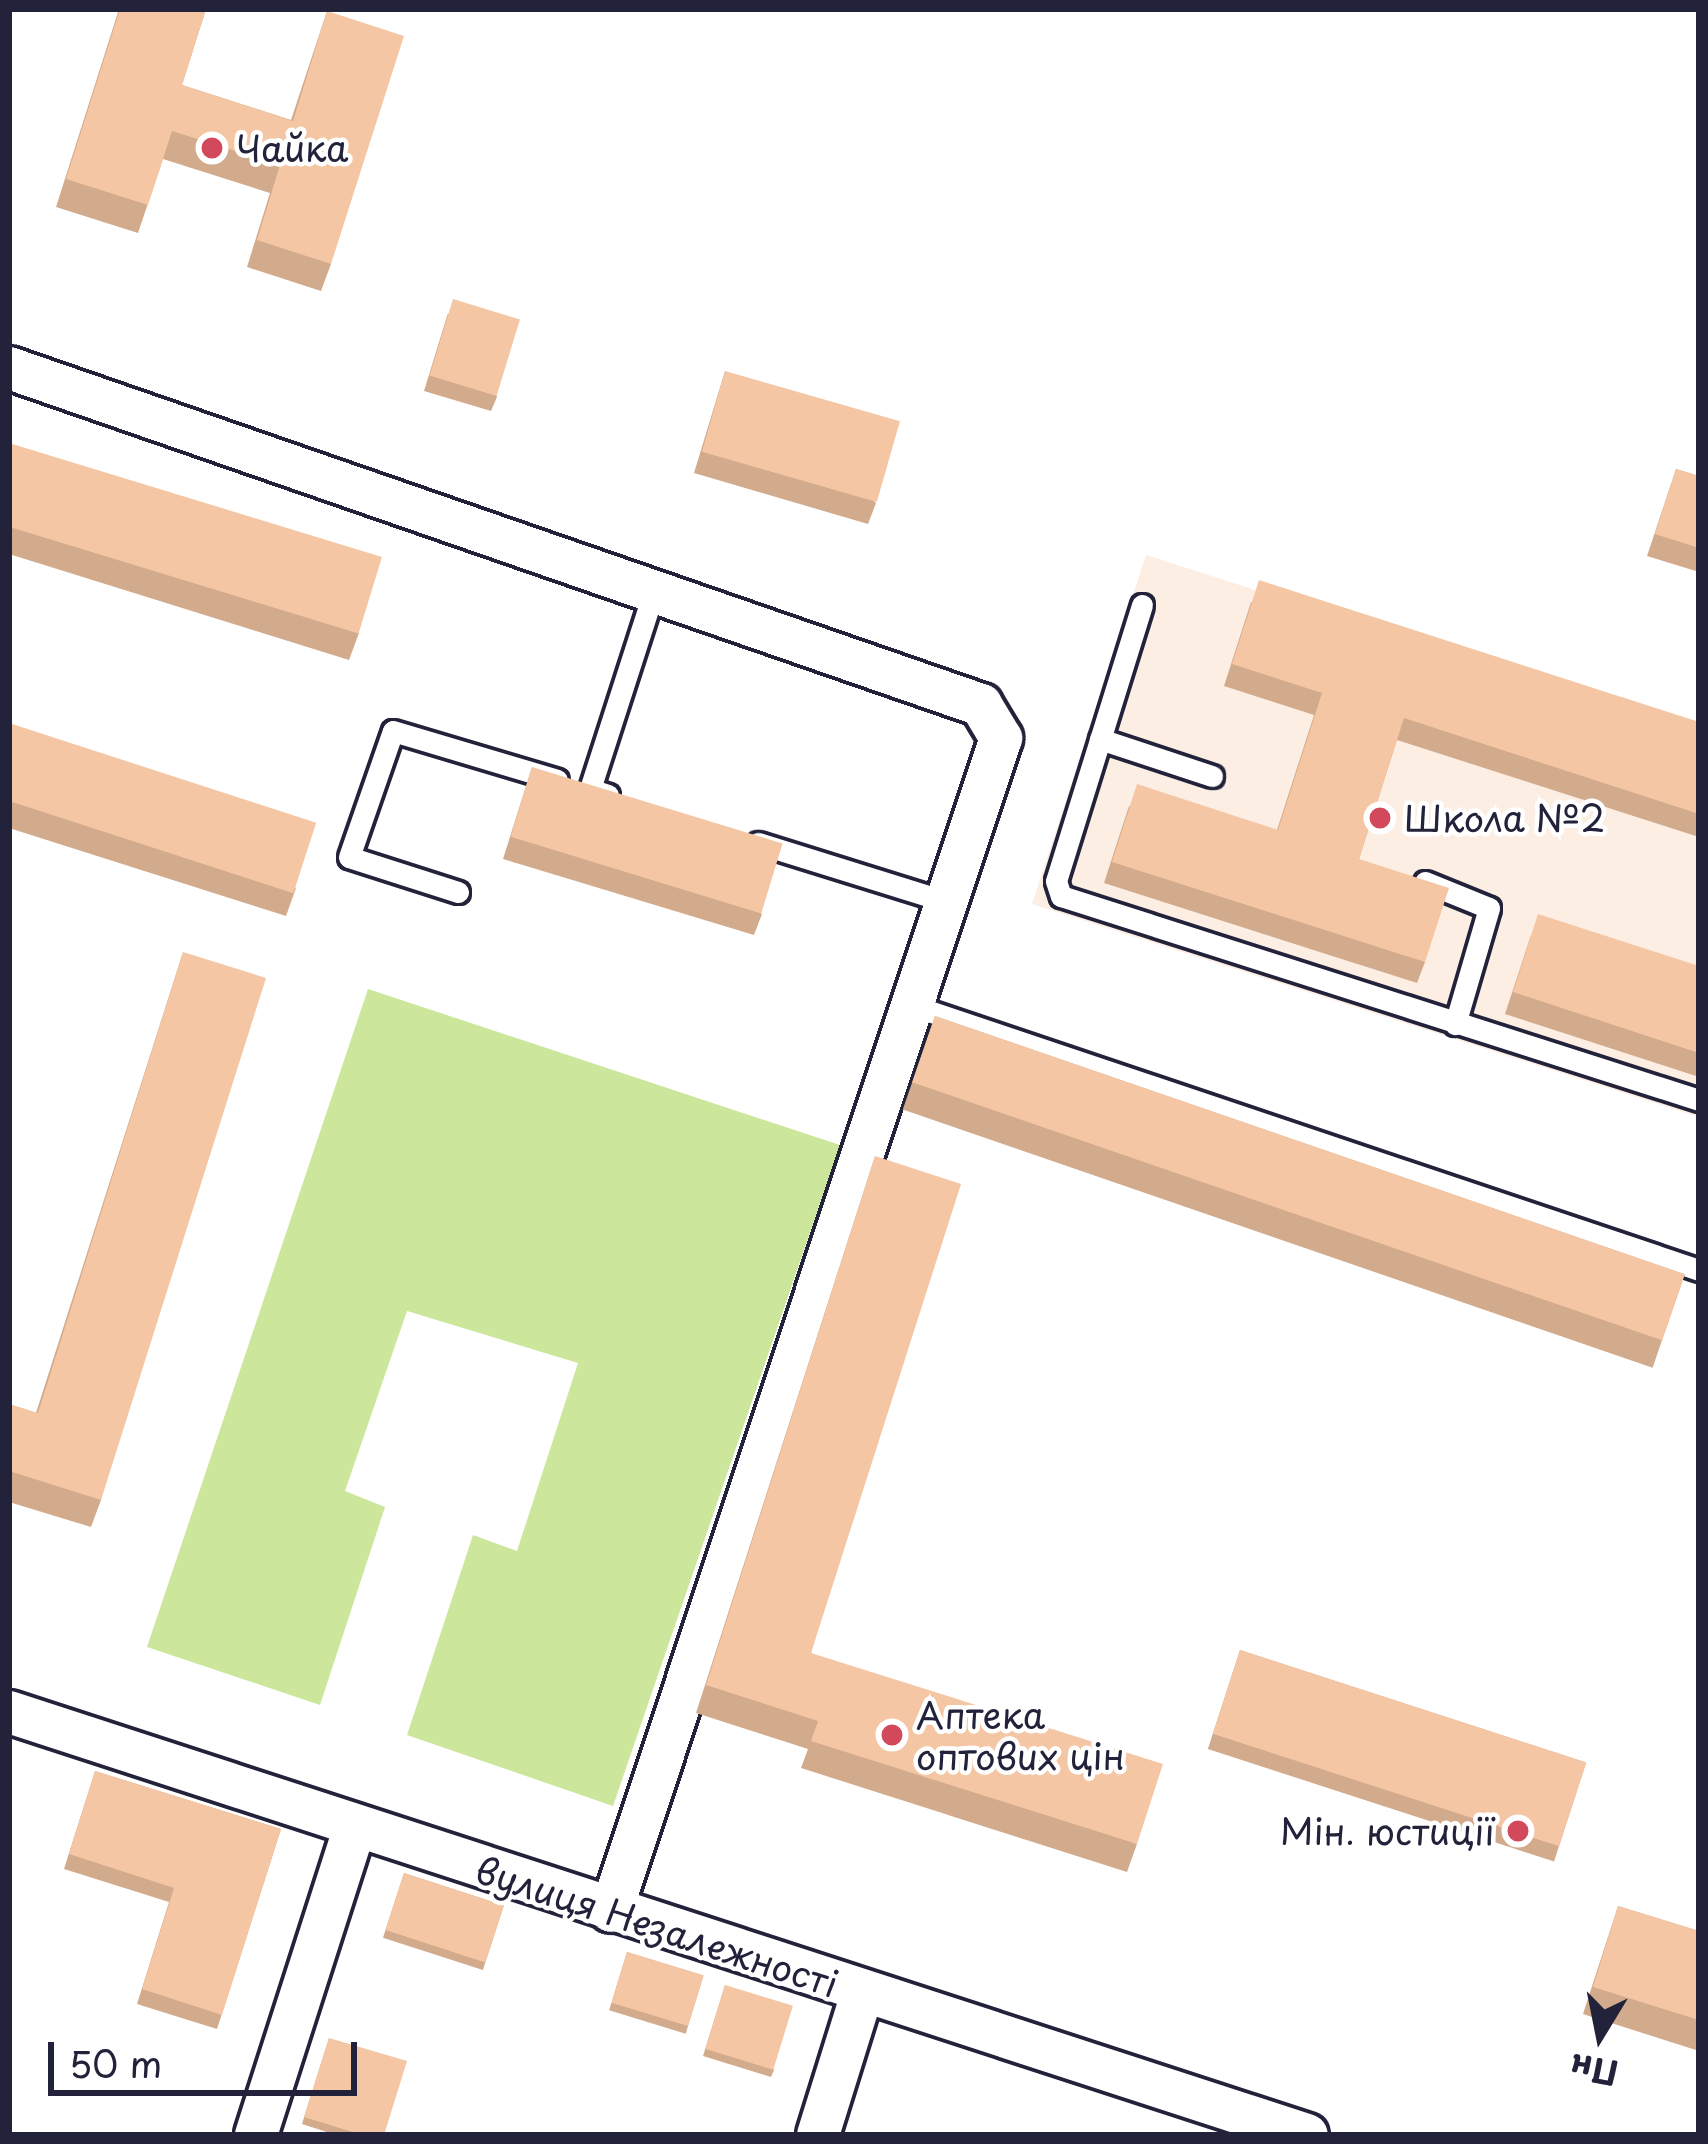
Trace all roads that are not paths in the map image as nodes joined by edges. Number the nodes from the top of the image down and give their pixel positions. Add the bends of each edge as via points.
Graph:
1 (9, 368) edge
2 (654, 591) junction
3 (1142, 605) dead end
4 (1100, 739) junction
5 (1212, 776) dead end
6 (590, 790) junction
7 (634, 803) edge
8 (724, 832) edge
9 (1394, 871) edge
10 (458, 892) dead end
11 (946, 902) junction
12 (911, 1005) junction
13 (1455, 1024) junction
14 (1699, 1100) edge
15 (1699, 1270) edge
16 (9, 1712) edge
17 (355, 1827) junction
18 (611, 1911) junction
19 (862, 1994) junction
20 (256, 2135) edge
21 (818, 2135) edge
22 (1307, 2135) edge

1 - 2 street
2 - 6 lane
2 - 11 street via 981,705 1001,738
3 - 4 lane
4 - 5 lane
4 - 13 lane via 1056,881 1060,896
6 - 7 lane
6 - 10 lane via 393,731 349,857
8 - 11 lane
9 - 13 lane via 1489,908
11 - 12 street
12 - 15 lane
12 - 18 street
13 - 14 lane
16 - 17 street, вулиця Незалежності
17 - 18 street, вулиця Незалежності
17 - 20 street
18 - 19 street, вулиця Незалежності
19 - 21 street
19 - 22 street, вулиця Незалежності

